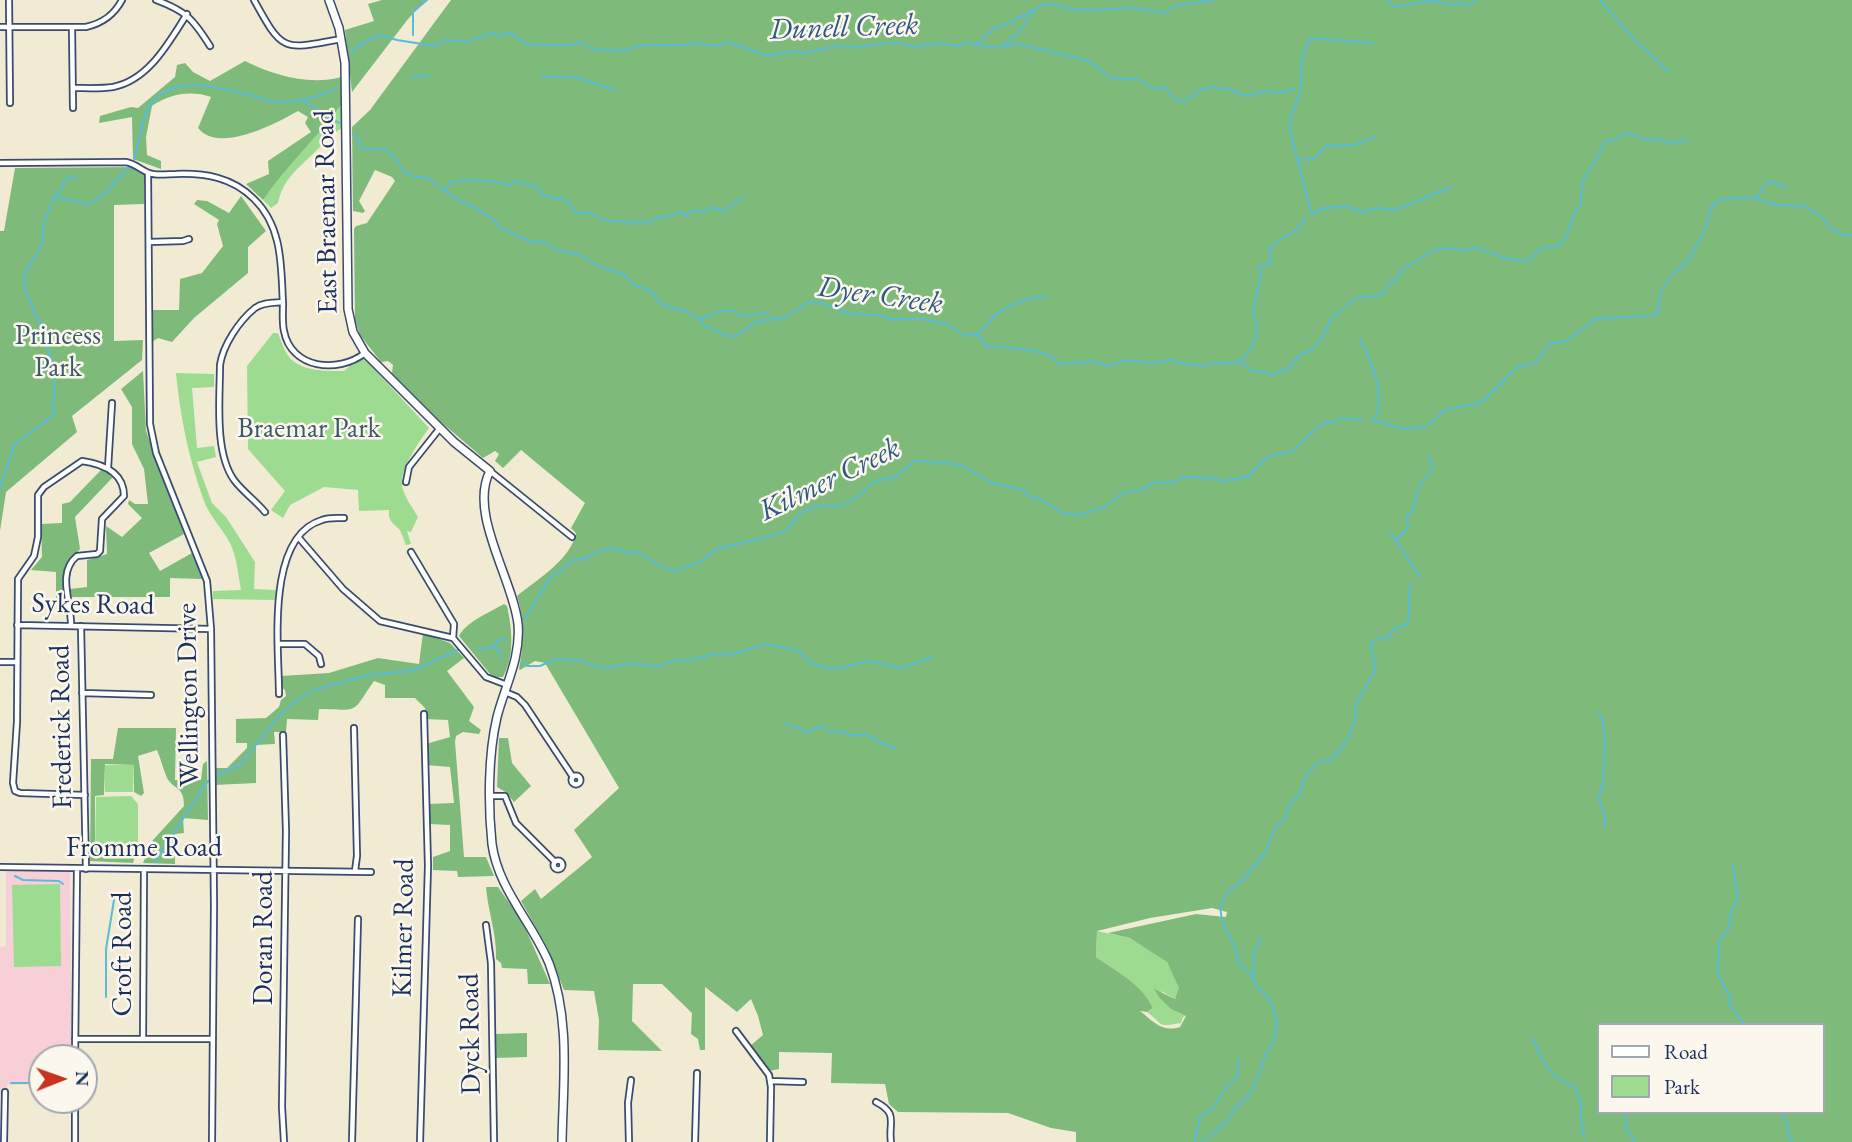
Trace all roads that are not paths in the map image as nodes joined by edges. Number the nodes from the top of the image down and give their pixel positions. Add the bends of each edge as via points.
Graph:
1 (9, 0) edge
2 (122, 0) edge
3 (156, 0) edge
4 (254, 0) edge
5 (329, 0) edge
6 (187, 14) junction
7 (0, 27) edge
8 (9, 27) junction
9 (72, 28) junction
10 (342, 38) junction
11 (210, 46) dead end
12 (73, 88) junction
13 (10, 103) dead end
14 (73, 107) dead end
15 (0, 163) edge
16 (148, 173) junction
17 (189, 239) dead end
18 (149, 242) junction
19 (283, 302) junction
20 (365, 353) junction
21 (112, 403) dead end
22 (440, 428) junction
23 (108, 468) junction
24 (490, 471) junction
25 (406, 482) dead end
26 (265, 512) dead end
27 (344, 518) dead end
28 (572, 537) dead end
29 (299, 538) junction
30 (411, 552) dead end
31 (17, 625) junction
32 (71, 626) junction
33 (81, 626) junction
34 (211, 629) junction
35 (453, 638) junction
36 (279, 644) junction
37 (0, 662) edge
38 (16, 662) junction
39 (321, 664) dead end
40 (506, 688) junction
41 (82, 693) junction
42 (279, 694) dead end
43 (151, 695) dead end
44 (424, 714) dead end
45 (354, 728) dead end
46 (283, 735) dead end
47 (573, 777) dead end
48 (85, 795) junction
49 (491, 796) junction
50 (555, 862) dead end
51 (0, 867) edge
52 (77, 869) junction
53 (86, 869) junction
54 (144, 869) junction
55 (214, 869) junction
56 (285, 869) junction
57 (355, 871) junction
58 (371, 872) dead end
59 (358, 919) dead end
60 (486, 925) dead end
61 (736, 1031) dead end
62 (75, 1039) junction
63 (213, 1039) junction
64 (143, 1040) junction
65 (75, 1044) edge
66 (697, 1073) dead end
67 (631, 1080) dead end
68 (770, 1081) junction
69 (803, 1082) dead end
70 (5, 1092) dead end
71 (876, 1102) dead end
72 (75, 1114) edge
73 (5, 1142) edge
74 (75, 1142) edge
75 (212, 1142) edge
76 (284, 1142) edge
77 (352, 1142) edge
78 (421, 1142) edge
79 (494, 1142) edge
80 (562, 1142) edge
81 (629, 1142) edge
82 (695, 1142) edge
83 (770, 1142) edge
84 (891, 1142) edge

1 - 8 street
2 - 9 street via 98,24
3 - 6 street
4 - 10 street via 272,33 289,46
5 - 10 street, East Braemar Road
6 - 11 street
6 - 12 street via 156,60 126,82
7 - 8 street
8 - 9 street
8 - 13 street
9 - 12 street
10 - 20 street, East Braemar Road via 348,309 353,332
12 - 14 street
15 - 16 street via 126,162
16 - 18 street, Wellington Drive
16 - 19 street via 216,176 256,201 273,225 279,245
17 - 18 street
18 - 34 street, Wellington Drive via 149,424 207,581
19 - 20 street via 284,331 290,347 303,359 317,365 343,365
19 - 26 street via 256,307 229,341 220,365 225,462 235,481
20 - 22 street, East Braemar Road
21 - 23 street
22 - 24 street, East Braemar Road
22 - 25 street via 409,467
23 - 31 street via 82,461 38,495 38,537 34,556 18,579
23 - 32 street, Frederick Road via 119,479 124,496 102,519 100,551 77,556 68,565
24 - 28 street, East Braemar Road
24 - 40 street via 483,506 518,625 517,651
27 - 29 street via 323,519
29 - 35 street via 343,589 380,621
29 - 36 street via 282,572
30 - 35 street via 454,624
31 - 32 street, Sykes Road
31 - 38 street
32 - 33 street, Sykes Road
33 - 34 street, Sykes Road
33 - 41 street, Frederick Road
34 - 55 street, Wellington Drive
35 - 40 street via 486,677
36 - 39 street via 304,644 319,656
36 - 42 street
37 - 38 street
38 - 48 street via 15,791
40 - 47 street via 525,705
40 - 49 street via 493,739
41 - 43 street
41 - 48 street, Frederick Road
44 - 78 street, Kilmer Road via 428,866
45 - 57 street
46 - 56 street, Doran Road
48 - 53 street, Frederick Road
49 - 50 street via 505,796 516,823
49 - 80 street via 492,842 499,873 543,951 558,993 564,1035
51 - 52 street, Fromme Road
52 - 53 street, Fromme Road
52 - 62 street
53 - 54 street, Fromme Road
54 - 55 street, Fromme Road
54 - 64 street, Croft Road
55 - 56 street, Fromme Road
55 - 63 street, Wellington Drive
56 - 57 street, Fromme Road
56 - 76 street, Doran Road
57 - 58 street, Fromme Road
59 - 77 street
60 - 79 street, Dyck Road via 491,963
61 - 68 street
62 - 64 street
62 - 65 street
63 - 64 street
63 - 75 street, Wellington Drive
66 - 82 street
67 - 81 street
68 - 69 street
68 - 83 street
70 - 73 street
71 - 84 street via 891,1113
72 - 74 street

